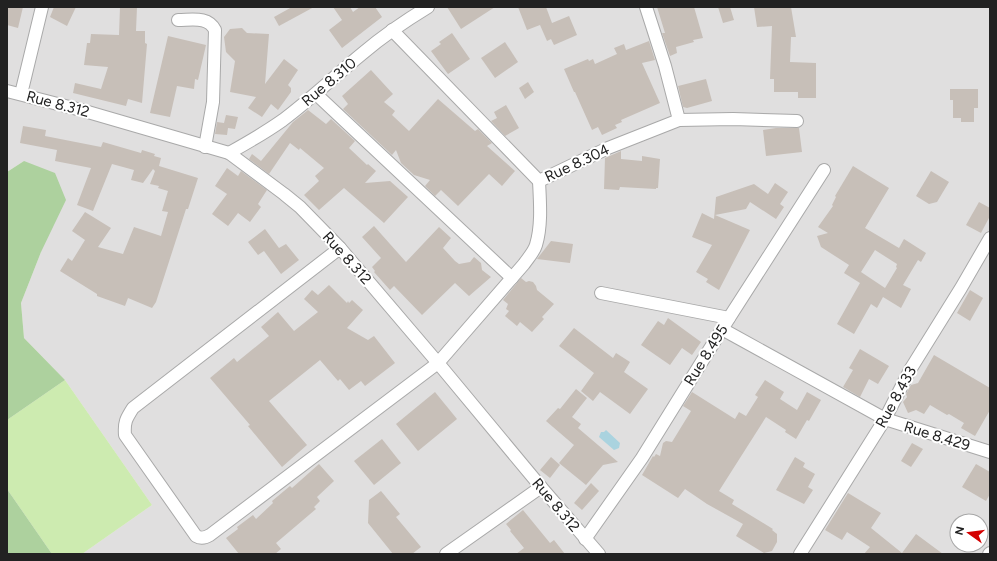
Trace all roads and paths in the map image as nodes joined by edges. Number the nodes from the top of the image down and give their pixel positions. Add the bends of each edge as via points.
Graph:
1 (42, 7) edge
2 (428, 7) edge
3 (646, 7) edge
4 (178, 20) dead end
5 (392, 30) junction
6 (7, 91) edge
7 (21, 94) junction
8 (316, 94) junction
9 (679, 120) junction
10 (797, 121) dead end
11 (205, 146) junction
12 (229, 153) junction
13 (824, 170) dead end
14 (538, 181) junction
15 (990, 238) edge
16 (340, 248) junction
17 (512, 278) junction
18 (601, 293) dead end
19 (729, 318) junction
20 (722, 329) junction
21 (438, 363) junction
22 (885, 419) junction
23 (990, 452) edge
24 (541, 487) junction
25 (585, 539) junction
26 (446, 554) edge
27 (599, 554) edge
28 (800, 554) edge

1 - 7 street
2 - 5 street, Rue 8.310
3 - 9 street
4 - 11 street via 204,20 215,30 213,102
5 - 8 street, Rue 8.310
5 - 14 street, Rue 8.304
6 - 7 street, Rue 8.312
7 - 11 street, Rue 8.312
8 - 12 street, Rue 8.310 via 284,120
8 - 17 street
9 - 10 street
9 - 14 street, Rue 8.304 via 608,148
11 - 12 street, Rue 8.312
12 - 16 street, Rue 8.312 via 300,207
13 - 19 street, Rue 8.495
14 - 17 street via 540,226 536,246
15 - 22 street, Rue 8.433 via 910,370
16 - 21 street, Rue 8.312
16 - 21 street via 133,408 126,418 125,435 196,536 206,538
17 - 21 street
18 - 19 street
19 - 20 street, Rue 8.495
20 - 22 street, Rue 8.429
20 - 25 street, Rue 8.495 via 642,458
21 - 24 street, Rue 8.312
22 - 23 street, Rue 8.429
22 - 28 street, Rue 8.433
24 - 25 street, Rue 8.312
24 - 26 street
25 - 27 street, Rue 8.312

